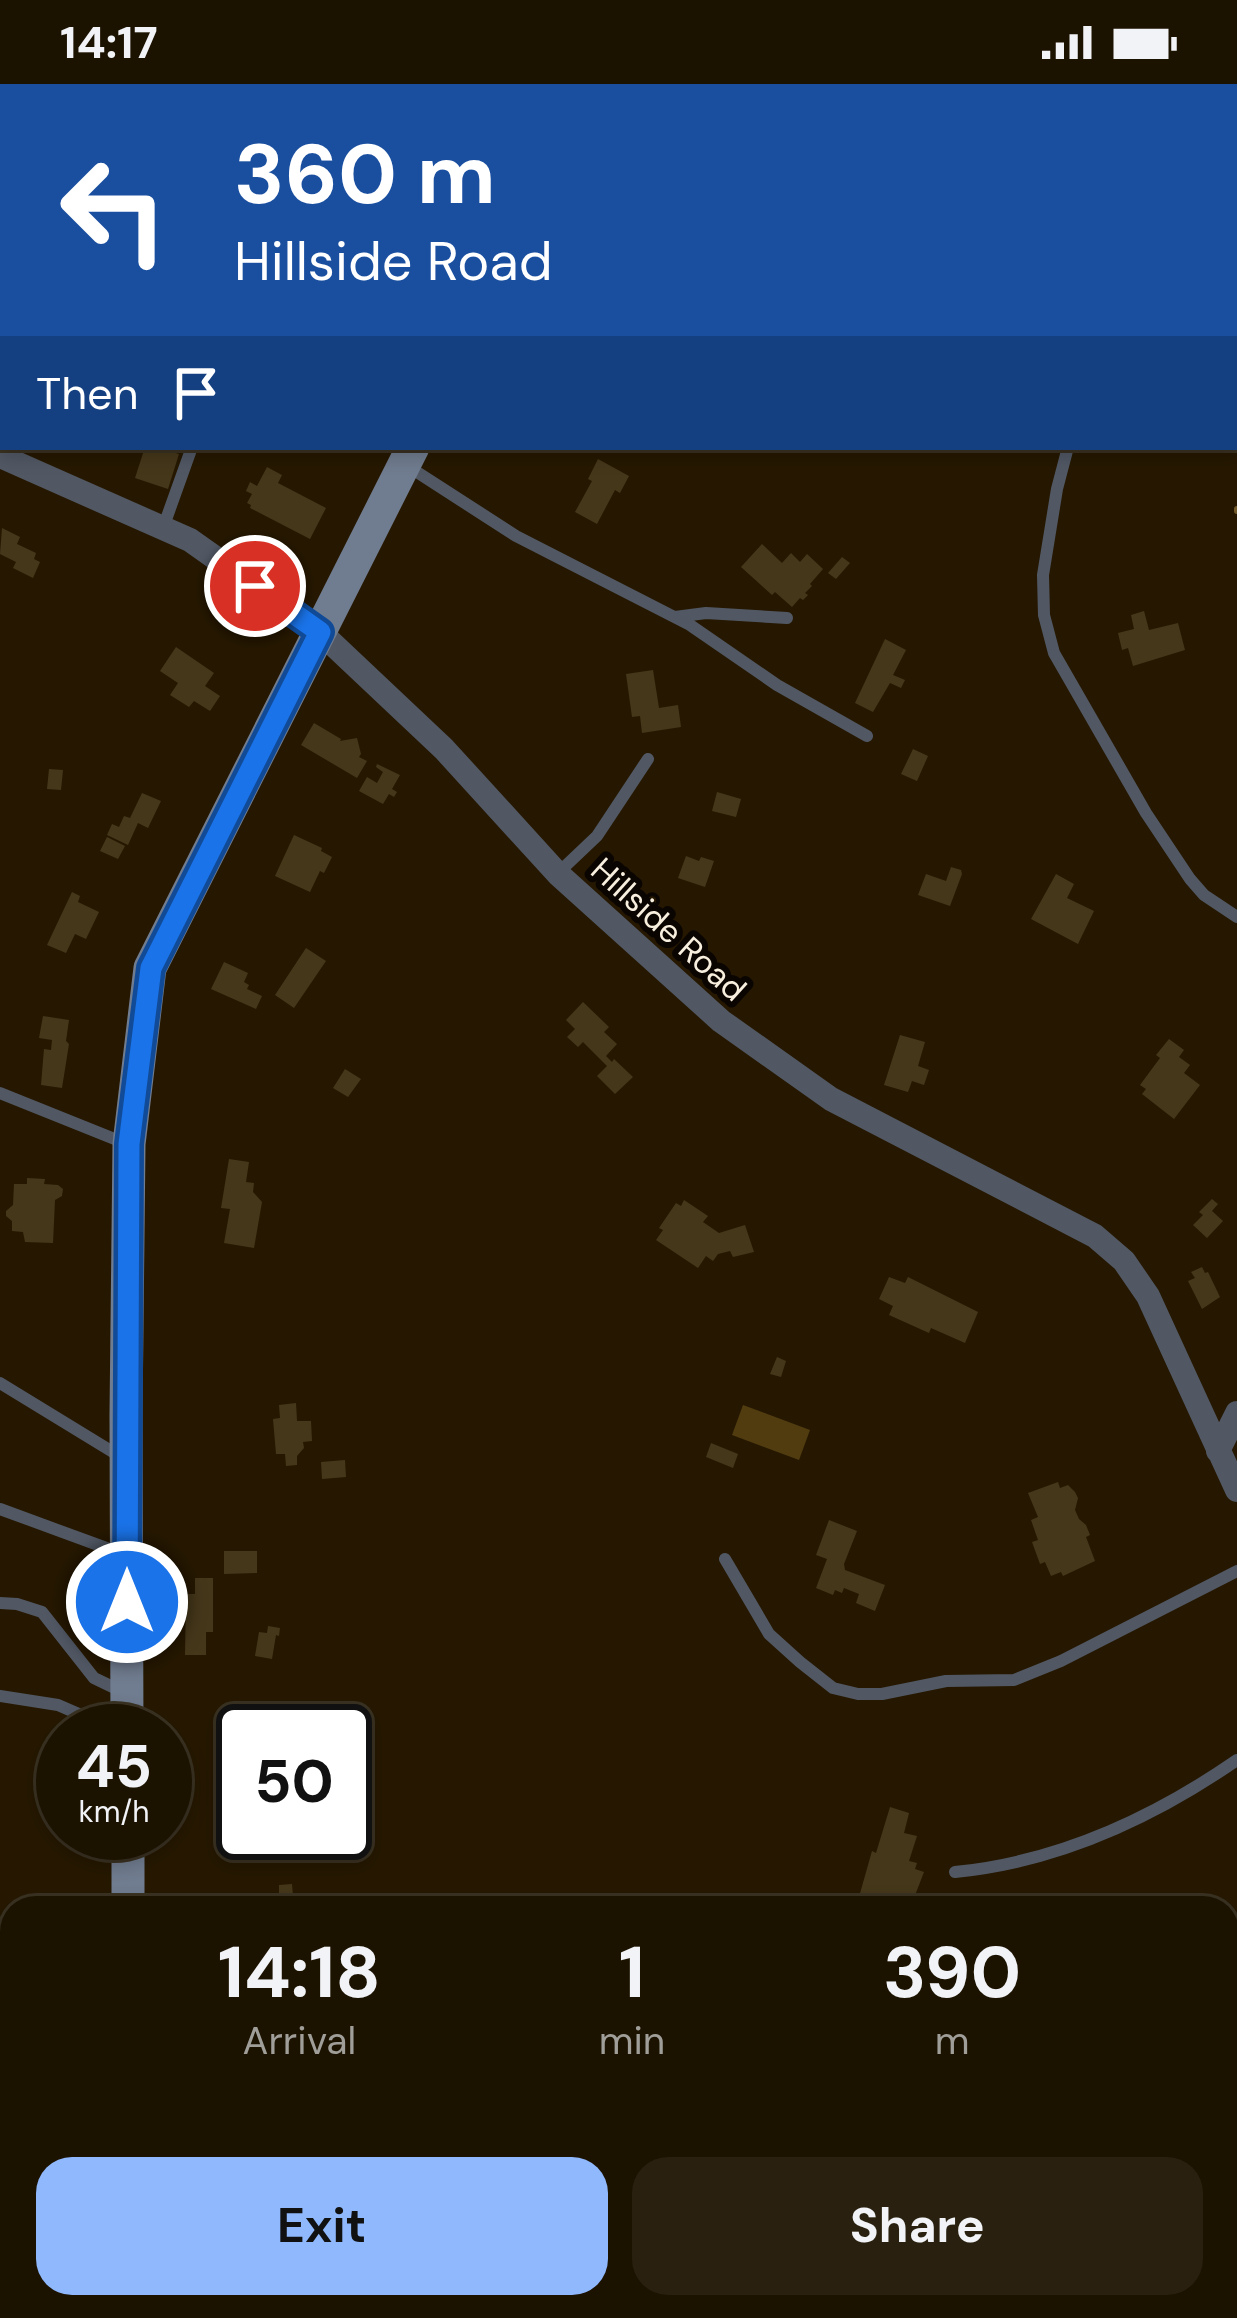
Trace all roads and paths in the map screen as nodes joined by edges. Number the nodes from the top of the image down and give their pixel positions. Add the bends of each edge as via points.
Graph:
1 (191, 450) edge
2 (1067, 450) edge
3 (6, 454) edge
4 (409, 456) edge
5 (163, 528) junction
6 (674, 617) junction
7 (787, 619) dead end
8 (320, 632) junction
9 (866, 736) dead end
10 (648, 759) dead end
11 (558, 874) junction
12 (1237, 917) edge
13 (0, 1093) edge
14 (129, 1144) junction
15 (0, 1383) edge
16 (1237, 1413) edge
17 (1218, 1451) junction
18 (127, 1461) junction
19 (1237, 1490) edge
20 (0, 1509) edge
21 (127, 1555) junction
22 (724, 1559) dead end
23 (1237, 1571) edge
24 (0, 1603) edge
25 (128, 1695) junction
26 (0, 1696) edge
27 (52, 1704) edge
28 (128, 1704) edge
29 (1237, 1760) edge
30 (128, 1860) edge
31 (955, 1872) dead end
32 (128, 1896) edge

1 - 5 lane
2 - 12 lane via 1042,575 1054,653 1190,879
3 - 5 street, Hillside Road
4 - 6 lane via 516,536
4 - 8 main road
5 - 8 street, Hillside Road
6 - 7 lane
6 - 9 lane
8 - 11 street, Hillside Road via 444,749
8 - 14 main road via 151,968
10 - 11 lane via 597,836
11 - 17 street, Hillside Road via 721,1021 831,1099 1095,1236 1124,1261
13 - 14 lane
14 - 18 main road
15 - 18 lane
16 - 17 street
17 - 19 street, Hillside Road
18 - 21 main road
20 - 21 lane
21 - 25 main road
22 - 23 lane via 769,1634 833,1688 858,1694 1014,1680
24 - 25 lane via 42,1612 94,1678
25 - 28 main road
26 - 27 lane
29 - 31 lane via 1092,1840
30 - 32 main road

